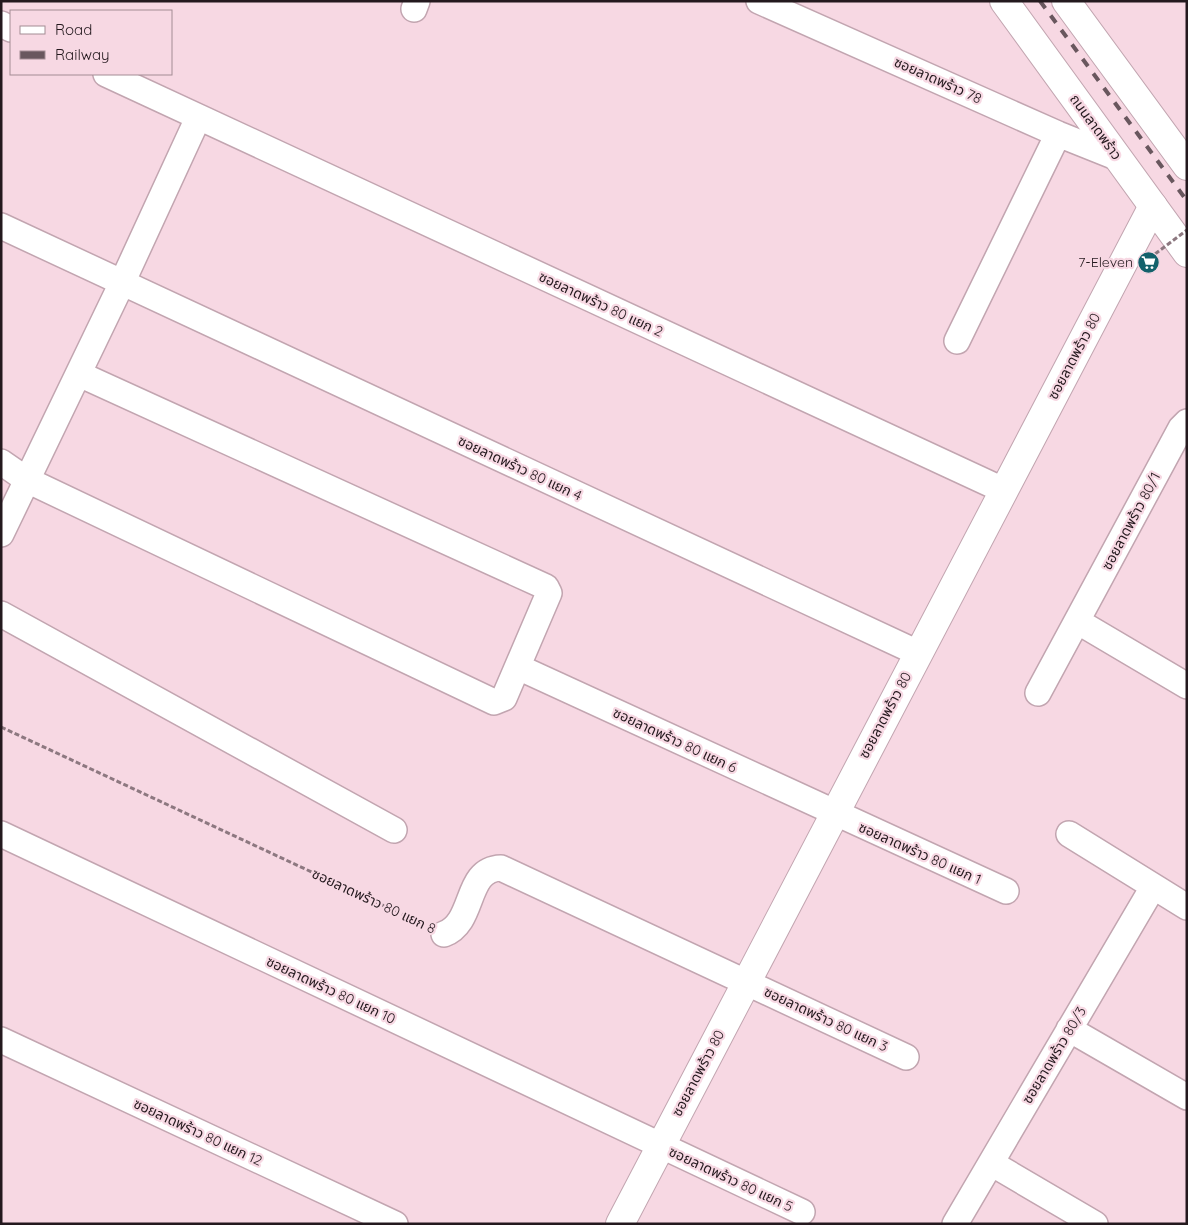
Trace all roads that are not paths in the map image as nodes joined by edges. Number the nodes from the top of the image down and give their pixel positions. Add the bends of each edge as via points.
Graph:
1 (759, 1) edge
2 (1004, 1) edge
3 (1066, 1) edge
4 (108, 75) edge
5 (198, 118) junction
6 (1058, 134) junction
7 (1118, 158) junction
8 (1187, 166) edge
9 (1153, 206) junction
10 (1, 226) edge
11 (1187, 253) edge
12 (122, 283) junction
13 (958, 341) dead end
14 (79, 374) junction
15 (1187, 422) edge
16 (1, 462) edge
17 (27, 480) junction
18 (1003, 490) junction
19 (1, 534) edge
20 (1, 614) edge
21 (1077, 621) junction
22 (918, 653) junction
23 (518, 666) junction
24 (1187, 686) edge
25 (1038, 693) dead end
26 (833, 814) junction
27 (394, 830) dead end
28 (1, 834) edge
29 (1068, 834) dead end
30 (1153, 887) junction
31 (1006, 892) dead end
32 (1187, 907) edge
33 (444, 934) road end
34 (746, 982) junction
35 (1069, 1029) junction
36 (1, 1040) edge
37 (906, 1057) dead end
38 (1187, 1097) edge
39 (660, 1146) junction
40 (990, 1163) junction
41 (802, 1212) dead end
42 (395, 1224) edge
43 (620, 1224) edge
44 (955, 1224) edge
45 (1095, 1224) edge

1 - 6 street, ซอยลาดพร้าว 78
2 - 7 street, ถนนลาดพร้าว
3 - 8 street
4 - 5 street, ซอยลาดพร้าว 80 แยก 2
5 - 12 street
5 - 18 street, ซอยลาดพร้าว 80 แยก 2
6 - 7 street, ซอยลาดพร้าว 78
6 - 13 street
7 - 9 street, ถนนลาดพร้าว
9 - 11 street, ถนนลาดพร้าว
9 - 18 street, ซอยลาดพร้าว 80
10 - 12 street, ซอยลาดพร้าว 80 แยก 4
12 - 14 street
12 - 22 street, ซอยลาดพร้าว 80 แยก 4
14 - 17 street
14 - 23 street via 540,582 548,593
15 - 21 street, ซอยลาดพร้าว 80/1
16 - 17 street
17 - 19 street
17 - 23 street via 494,702 504,698
18 - 22 street, ซอยลาดพร้าว 80
20 - 27 street
21 - 24 street
21 - 25 street, ซอยลาดพร้าว 80/1
22 - 26 street, ซอยลาดพร้าว 80
23 - 26 street, ซอยลาดพร้าว 80 แยก 6
26 - 31 street, ซอยลาดพร้าว 80 แยก 1
26 - 34 street, ซอยลาดพร้าว 80
28 - 39 street, ซอยลาดพร้าว 80 แยก 10
29 - 30 street
30 - 32 street
30 - 35 street, ซอยลาดพร้าว 80/3
33 - 34 street, ซอยลาดพร้าว 80 แยก 8 via 458,926 482,874 501,868
34 - 37 street, ซอยลาดพร้าว 80 แยก 3
34 - 39 street, ซอยลาดพร้าว 80
35 - 38 street
35 - 40 street, ซอยลาดพร้าว 80/3
36 - 42 street, ซอยลาดพร้าว 80 แยก 12
39 - 41 street, ซอยลาดพร้าว 80 แยก 5
39 - 43 street, ซอยลาดพร้าว 80
40 - 44 street, ซอยลาดพร้าว 80/3
40 - 45 street

